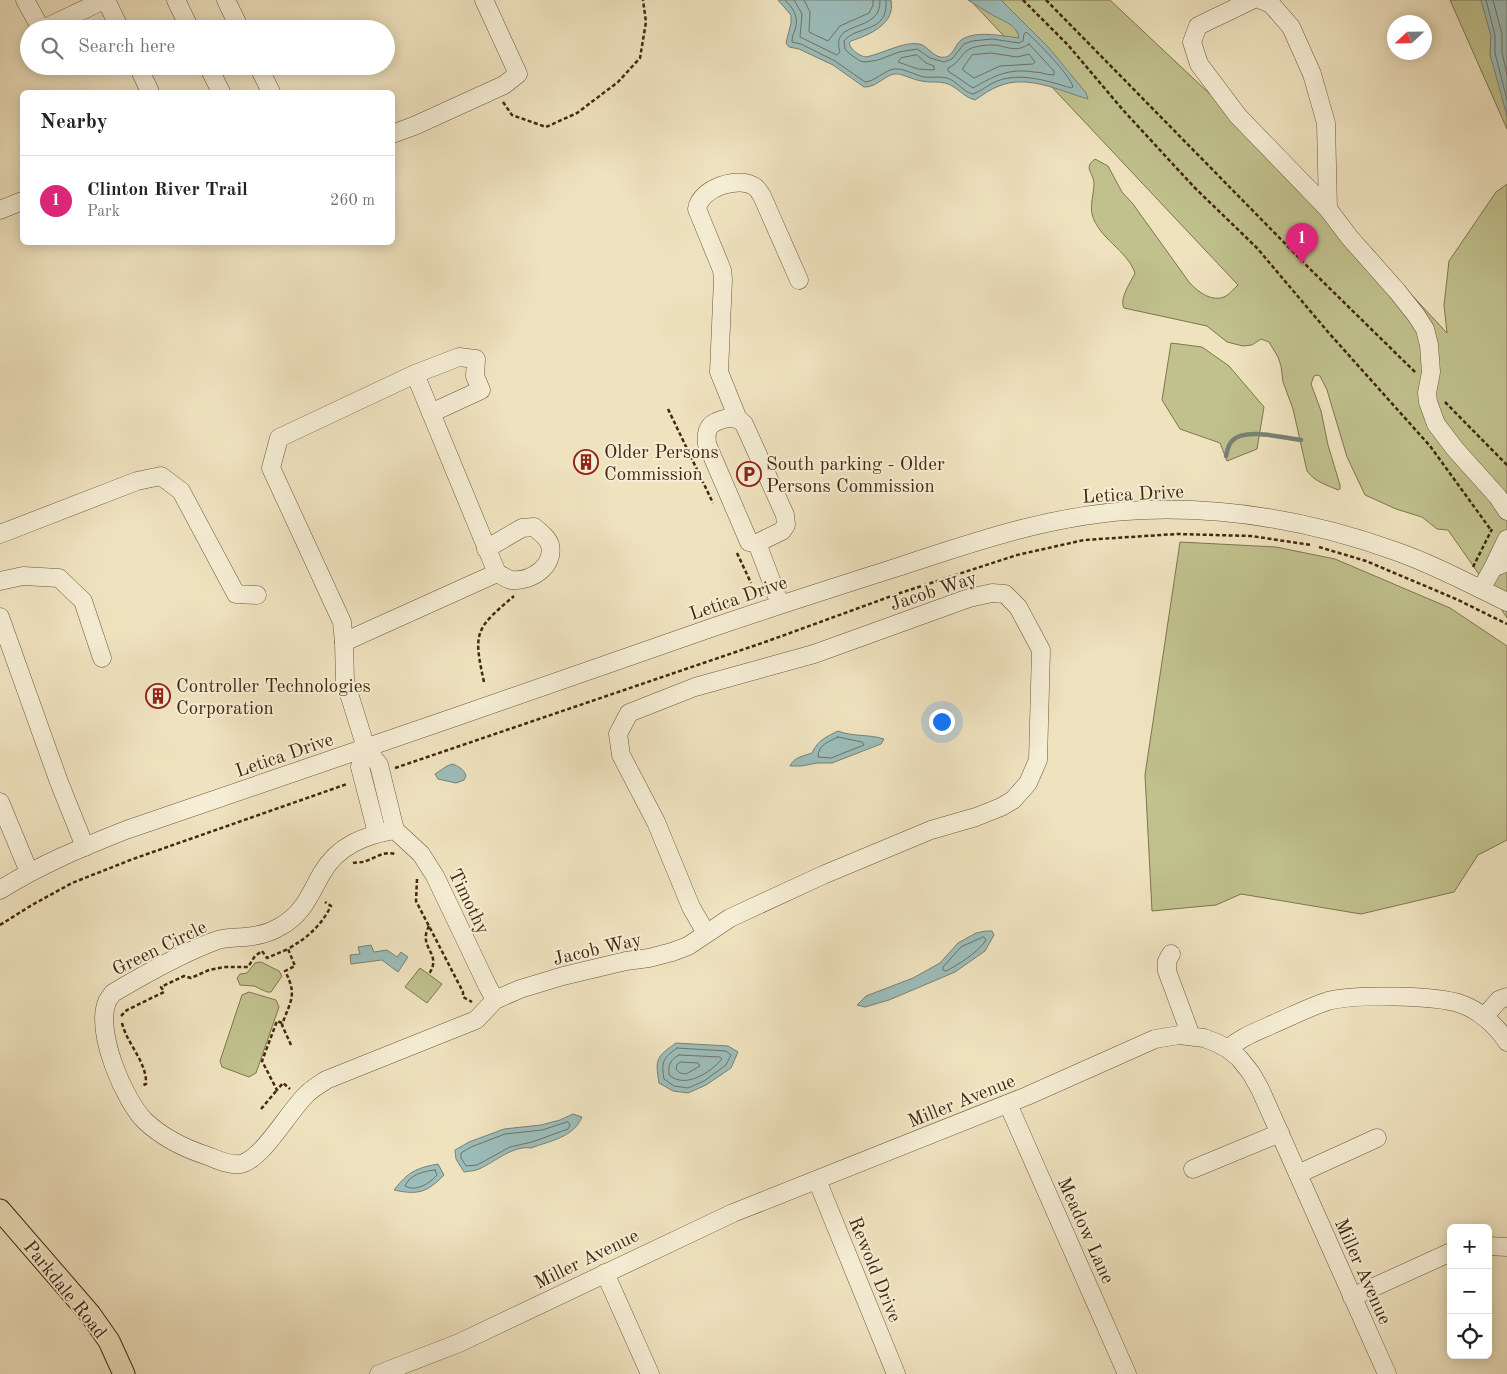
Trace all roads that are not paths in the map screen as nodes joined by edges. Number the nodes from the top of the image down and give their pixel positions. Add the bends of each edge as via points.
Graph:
1 (25, 0) edge
2 (105, 0) edge
3 (176, 0) edge
4 (226, 0) edge
5 (484, 0) edge
6 (1252, 0) edge
7 (1261, 0) edge
8 (37, 20) edge
9 (62, 20) edge
10 (115, 20) edge
11 (186, 20) edge
12 (236, 20) edge
13 (142, 75) edge
14 (212, 75) edge
15 (261, 75) edge
16 (149, 90) edge
17 (220, 90) edge
18 (266, 90) edge
19 (395, 133) edge
20 (20, 202) edge
21 (1328, 209) junction
22 (0, 210) edge
23 (800, 280) dead end
24 (415, 374) junction
25 (431, 413) junction
26 (738, 419) junction
27 (1507, 511) edge
28 (0, 534) edge
29 (1507, 539) edge
30 (757, 543) junction
31 (486, 549) junction
32 (1500, 565) edge
33 (497, 573) junction
34 (0, 581) edge
35 (1482, 590) junction
36 (257, 595) dead end
37 (1507, 602) edge
38 (780, 604) junction
39 (0, 617) edge
40 (344, 642) junction
41 (102, 658) dead end
42 (366, 748) junction
43 (0, 802) edge
44 (395, 830) junction
45 (377, 833) junction
46 (85, 846) junction
47 (29, 872) junction
48 (0, 890) edge
49 (706, 933) junction
50 (1171, 954) dead end
51 (1507, 997) edge
52 (491, 1004) junction
53 (1484, 1017) junction
54 (1191, 1036) junction
55 (1507, 1042) edge
56 (1228, 1049) junction
57 (1008, 1104) junction
58 (1280, 1134) junction
59 (1377, 1138) dead end
60 (1193, 1169) dead end
61 (1298, 1174) junction
62 (817, 1180) junction
63 (0, 1210) edge
64 (1492, 1246) edge
65 (1507, 1247) edge
66 (1447, 1254) edge
67 (605, 1272) junction
68 (1352, 1297) junction
69 (124, 1374) edge
70 (379, 1374) edge
71 (650, 1374) edge
72 (896, 1374) edge
73 (1128, 1374) edge
74 (1387, 1374) edge

1 - 8 street
2 - 9 street
2 - 10 street
3 - 11 street
4 - 12 street
5 - 19 street via 518,74 494,90
6 - 21 street via 1198,26 1192,42 1199,64 1238,116
7 - 21 street via 1271,4 1291,27 1312,74 1326,123
13 - 16 street
14 - 17 street
15 - 18 street
20 - 22 street
21 - 27 street via 1397,290 1425,330 1431,372 1428,402 1436,424
23 - 26 street via 755,187 732,183 702,196 697,209 723,278 719,372
24 - 25 street
24 - 25 street via 459,357 476,359 474,376 481,390
24 - 40 street via 280,438 271,468 342,622
25 - 31 street
26 - 30 street via 744,424 785,515 786,525 782,532
26 - 30 street via 717,420 706,433 707,444 749,542
28 - 36 street via 137,480 161,476 181,491 236,594
29 - 32 street
30 - 38 street
31 - 33 street
31 - 33 street via 522,528 534,527 550,546 549,562 525,579 511,580
32 - 35 street
33 - 40 street
34 - 41 street via 22,576 59,578 83,601
35 - 37 street, Letica Drive
35 - 38 street, Letica Drive via 1398,552 1311,525 1208,511 1144,510 1036,524
38 - 42 street, Letica Drive
39 - 46 street
40 - 42 street via 345,681
42 - 44 street via 379,765
42 - 45 street via 360,767
42 - 46 street, Letica Drive
43 - 47 street
44 - 45 street
44 - 52 street, Timothy via 422,854 435,876 487,985
45 - 52 street, Green Circle via 356,840 332,858 306,903 283,925 257,936 216,940 113,993 106,1003 108,1047 126,1093 144,1120 159,1133 201,1154 241,1164 258,1154 307,1093 326,1080 476,1020
46 - 47 street, Letica Drive
47 - 48 street, Letica Drive
49 - 49 street, Jacob Way via 730,918 823,875 931,830 1002,807 1028,783 1038,760 1041,650 1018,607 1005,594 969,598 822,651 695,687 629,713 618,734 621,755 656,822 691,907
49 - 52 street, Jacob Way via 688,946 672,952 563,976 520,989
50 - 54 street via 1167,971
51 - 53 street via 1499,1000
53 - 55 street
53 - 56 street via 1460,1003 1438,999 1346,998 1328,1001 1293,1015 1243,1038
54 - 56 street, Miller Avenue
54 - 57 street, Miller Avenue via 1155,1039
56 - 58 street, Miller Avenue via 1251,1073
57 - 62 street, Miller Avenue
57 - 73 street, Meadow Lane
58 - 60 street
58 - 61 street, Miller Avenue
59 - 61 street
61 - 68 street, Miller Avenue
62 - 67 street, Miller Avenue via 733,1213
62 - 72 street, Rewold Drive
63 - 69 main road, Parkdale Road via 90,1314 109,1341
64 - 65 street
66 - 68 street
67 - 70 street, Miller Avenue via 459,1342
67 - 71 street
68 - 74 street, Miller Avenue

